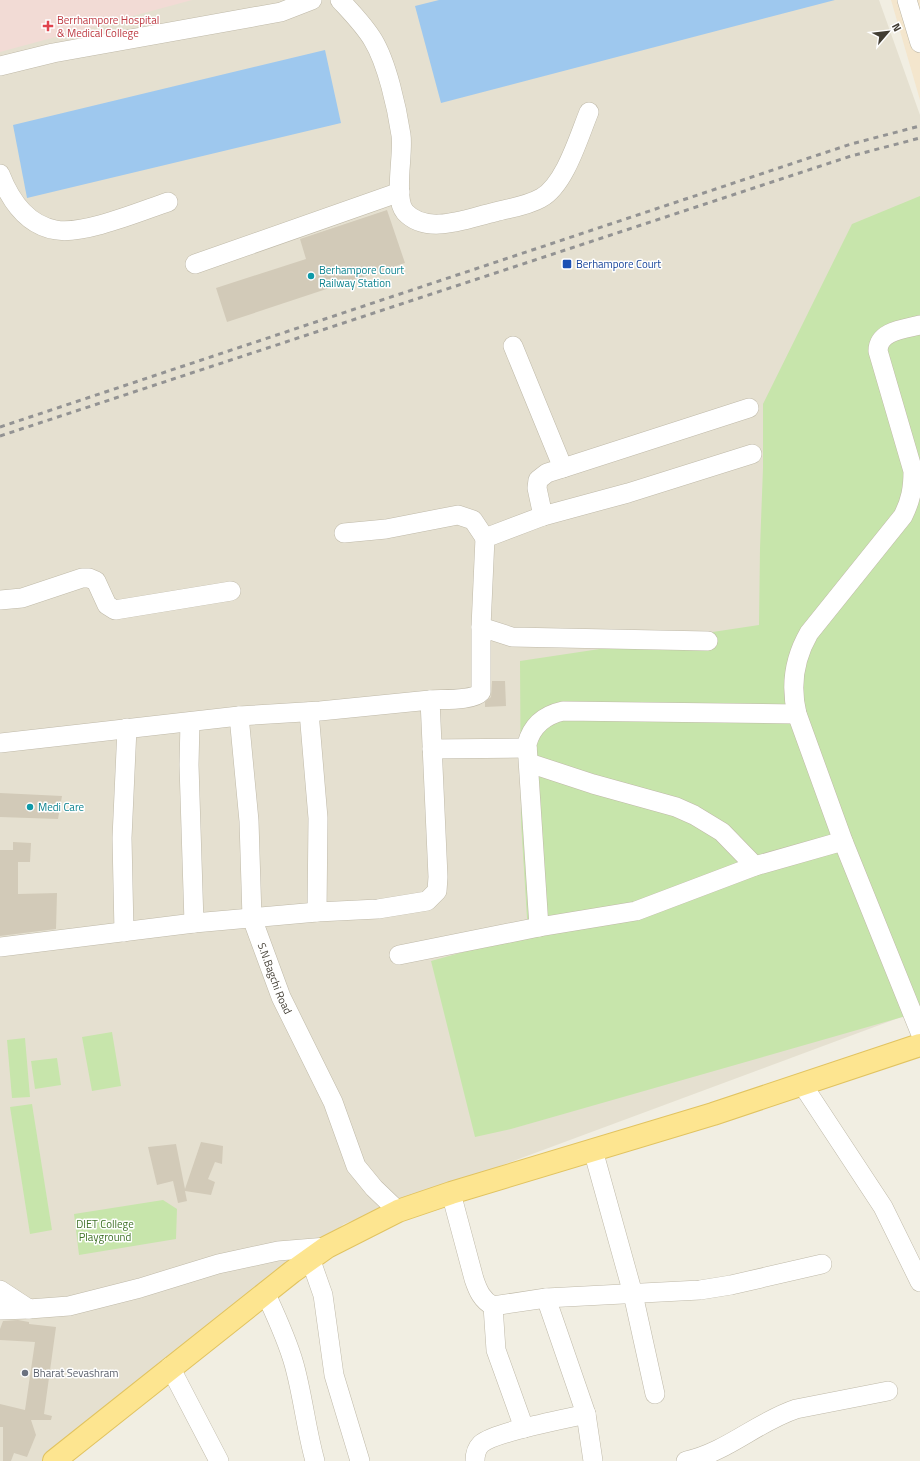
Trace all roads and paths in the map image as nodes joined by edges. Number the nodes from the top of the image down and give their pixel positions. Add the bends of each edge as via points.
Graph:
1 (312, 0) edge
2 (340, 0) edge
3 (907, 0) edge
4 (920, 43) edge
5 (0, 66) edge
6 (589, 112) dead end
7 (0, 174) edge
8 (400, 192) junction
9 (168, 202) dead end
10 (195, 264) dead end
11 (920, 325) edge
12 (514, 346) dead end
13 (749, 408) dead end
14 (752, 454) dead end
15 (563, 468) junction
16 (916, 477) edge
17 (544, 516) junction
18 (344, 533) dead end
19 (485, 538) junction
20 (231, 591) dead end
21 (0, 600) edge
22 (481, 627) junction
23 (708, 641) dead end
24 (430, 700) junction
25 (309, 712) junction
26 (797, 714) junction
27 (239, 716) junction
28 (190, 722) junction
29 (127, 728) junction
30 (0, 743) edge
31 (432, 749) junction
32 (528, 755) junction
33 (843, 841) junction
34 (755, 866) junction
35 (317, 912) junction
36 (252, 918) junction
37 (194, 923) junction
38 (539, 927) junction
39 (124, 932) junction
40 (0, 947) edge
41 (399, 955) dead end
42 (920, 1032) edge
43 (920, 1045) edge
44 (802, 1084) junction
45 (593, 1150) junction
46 (451, 1193) junction
47 (398, 1212) junction
48 (319, 1252) junction
49 (822, 1264) dead end
50 (920, 1282) edge
51 (0, 1290) edge
52 (266, 1292) junction
53 (633, 1294) junction
54 (546, 1298) junction
55 (494, 1306) junction
56 (29, 1309) junction
57 (0, 1310) edge
58 (170, 1367) junction
59 (888, 1391) dead end
60 (655, 1394) dead end
61 (586, 1414) junction
62 (524, 1428) junction
63 (54, 1461) edge
64 (219, 1461) edge
65 (315, 1461) edge
66 (360, 1461) edge
67 (475, 1461) edge
68 (593, 1461) edge
69 (686, 1461) edge

1 - 5 street via 281,12 53,53
2 - 8 street via 374,41 392,90 402,136
3 - 4 street
6 - 8 street via 566,166 557,182 541,198 522,206 437,225 423,223 405,212
7 - 9 street via 8,194 26,216 56,230 91,227
8 - 10 street
11 - 16 street via 891,333 881,338 878,344
12 - 15 street
13 - 15 street
14 - 17 street
15 - 17 street via 547,473 538,480 537,488
16 - 26 street via 903,516 809,633 801,647 795,664 794,680 793,697
17 - 19 street
18 - 19 street via 386,529 458,515 473,520
19 - 22 street
20 - 21 street via 116,610 107,605 96,581 82,578 22,598
22 - 23 street via 512,637
22 - 24 street via 481,692 468,698
24 - 25 street
24 - 31 street
25 - 27 street
25 - 35 street via 318,818
26 - 32 street via 563,711 552,713 535,726 529,734
26 - 33 street
27 - 28 street
27 - 36 street, S.N.Bagchi Road via 249,821
28 - 29 street
28 - 37 street via 188,765
29 - 30 street
29 - 39 street via 122,838
31 - 32 street
31 - 35 street via 438,877 437,891 433,897 427,901 378,909
32 - 34 street via 593,784 694,814 722,832
32 - 38 street
33 - 34 street
33 - 42 street
34 - 38 street via 636,910
35 - 36 street
36 - 37 street
36 - 47 street, S.N.Bagchi Road via 282,997 333,1102 356,1166
37 - 39 street
38 - 41 street
39 - 40 street
43 - 44 main road
44 - 45 main road
44 - 50 street via 883,1207
45 - 46 main road
45 - 53 street
46 - 47 main road
46 - 55 street via 479,1293 486,1302
47 - 48 main road
48 - 52 main road
48 - 56 street via 278,1251 218,1264 77,1305
48 - 66 street via 334,1375
49 - 53 street via 731,1286
51 - 56 street
52 - 58 main road
52 - 65 street via 294,1366
53 - 54 street
53 - 60 street
54 - 55 street
54 - 61 street
55 - 62 street via 496,1350
56 - 57 street
58 - 63 main road
58 - 64 street
59 - 69 street via 796,1409 782,1414 711,1454
61 - 62 street
61 - 68 street
62 - 67 street via 484,1442 476,1450

